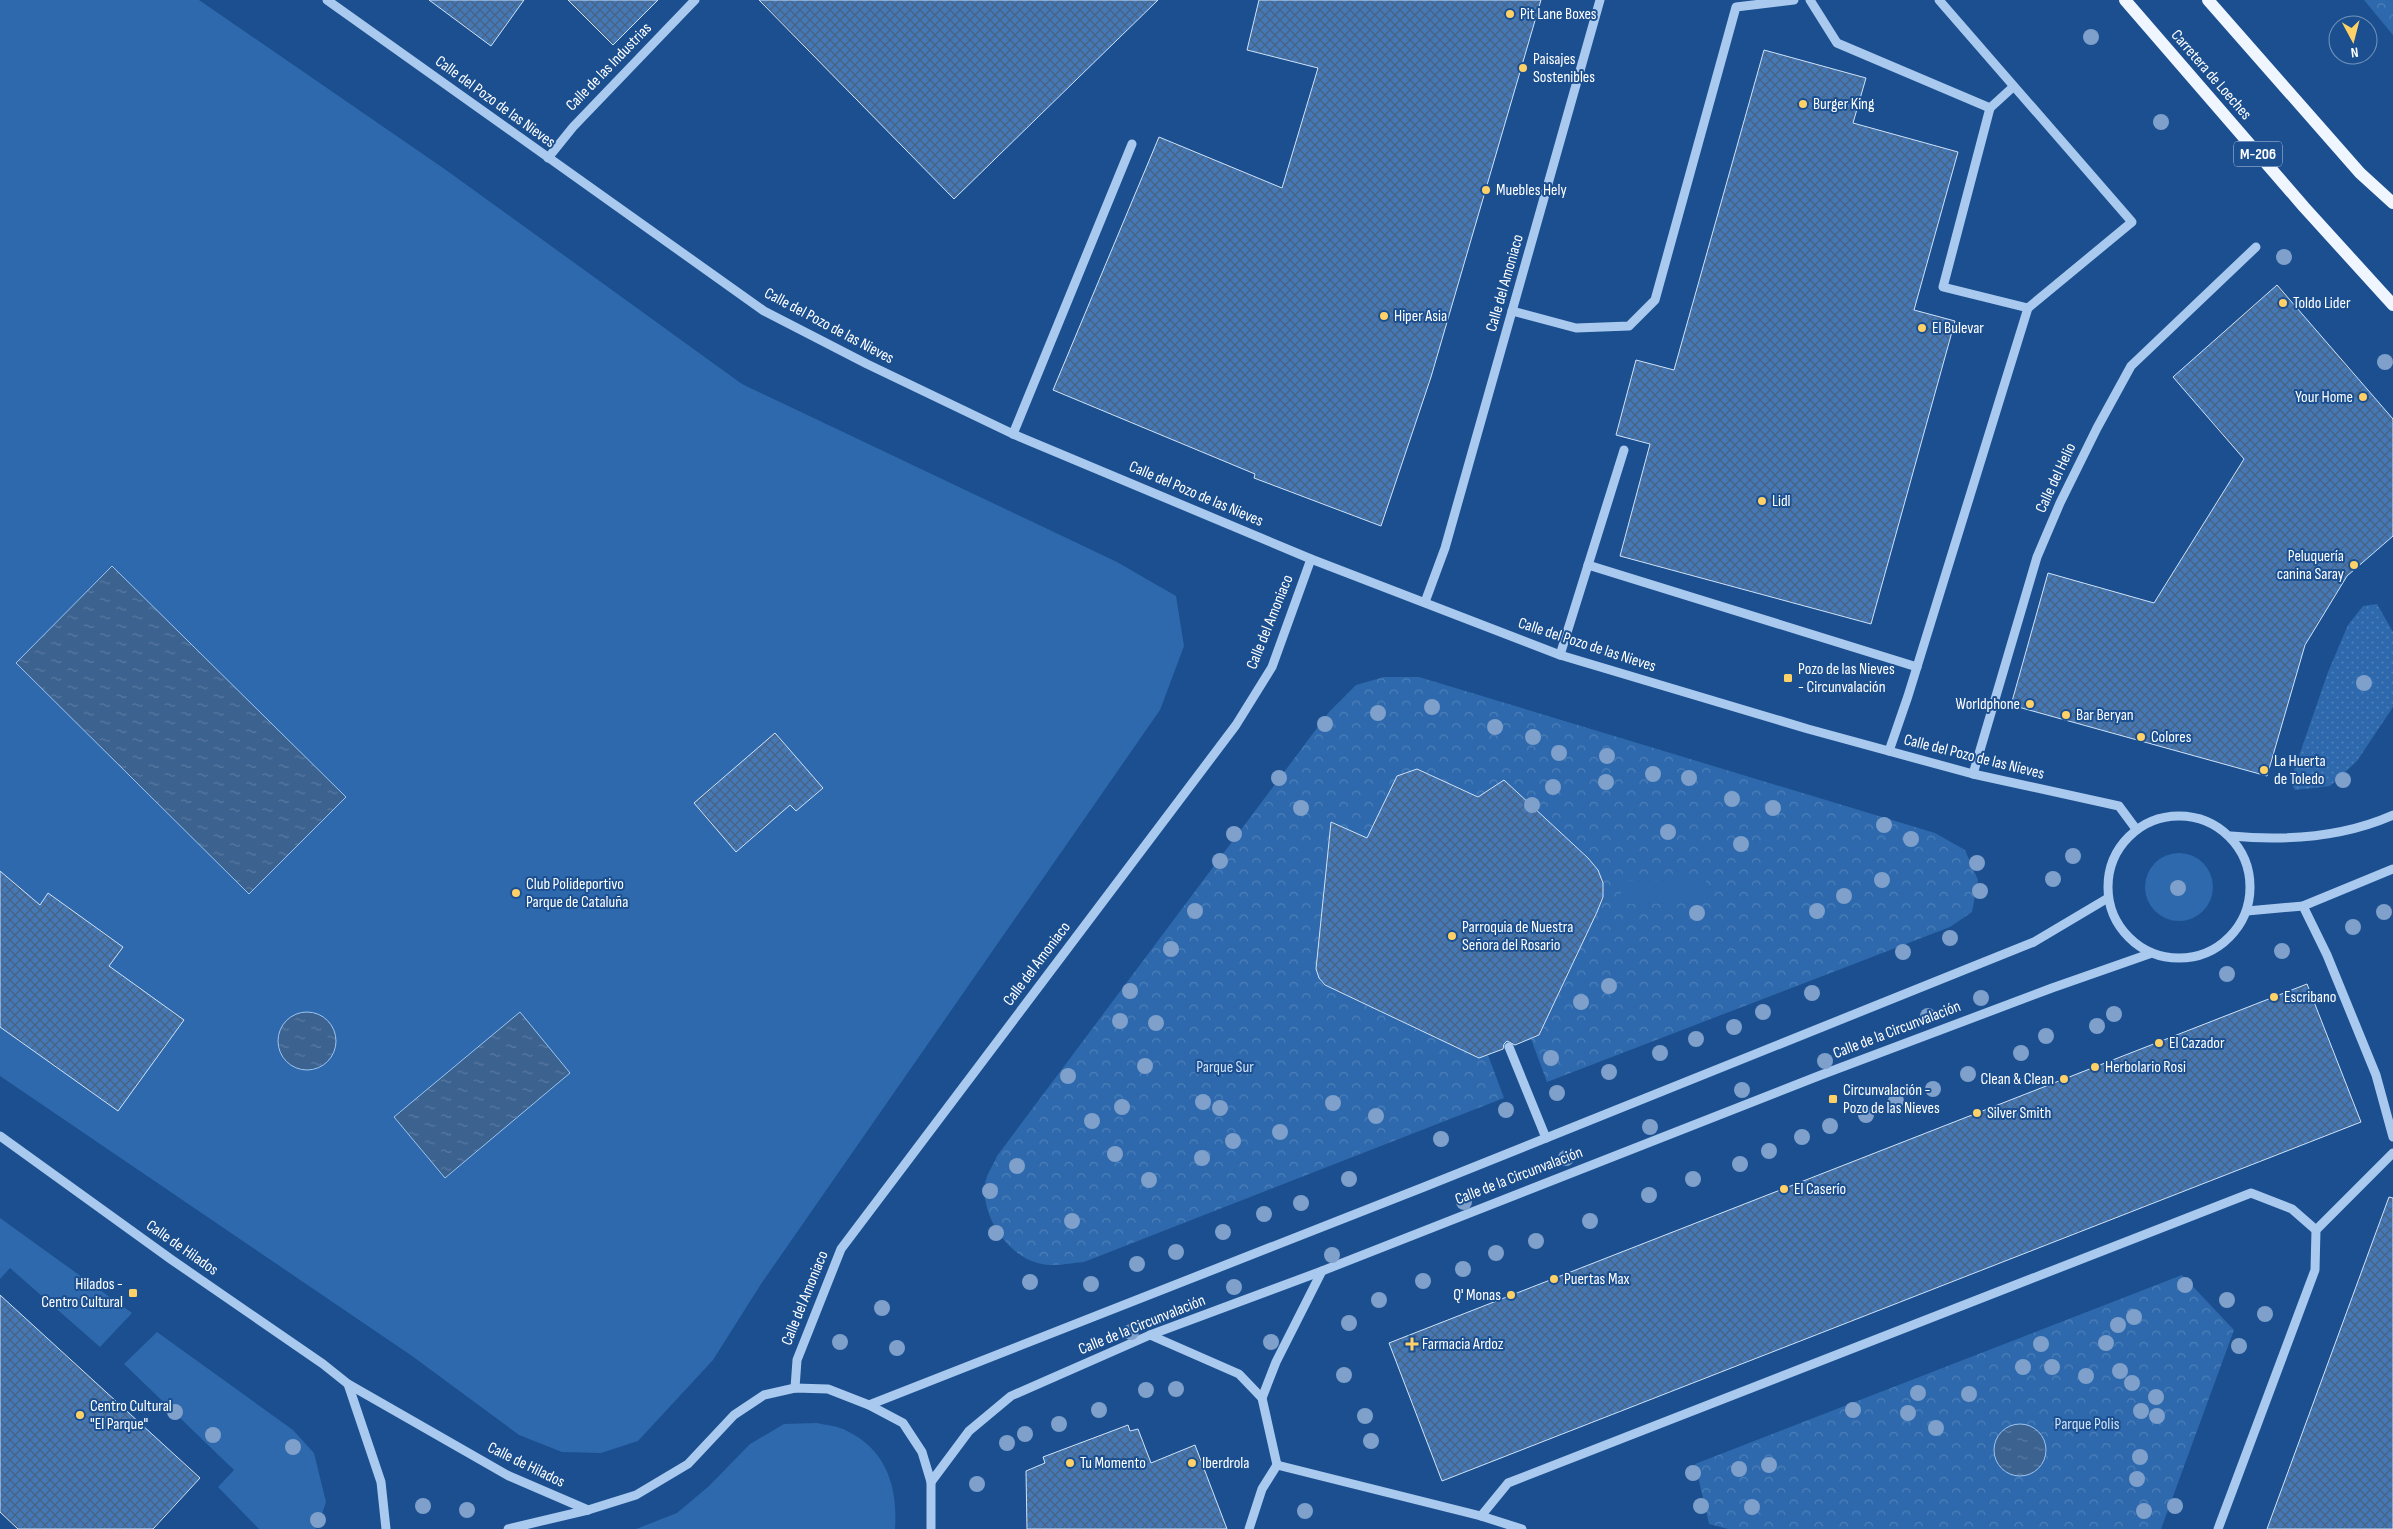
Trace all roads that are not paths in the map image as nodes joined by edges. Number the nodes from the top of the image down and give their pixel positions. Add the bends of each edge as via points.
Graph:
1 (327, 0) edge
2 (695, 0) edge
3 (1600, 0) edge
4 (1794, 0) edge
5 (1810, 0) edge
6 (1939, 0) edge
7 (2125, 0) edge
8 (2208, 0) edge
9 (2215, 0) edge
10 (2222, 16) junction
11 (2013, 88) junction
12 (1990, 108) junction
13 (1132, 144) dead end
14 (548, 158) junction
15 (2393, 203) edge
16 (2256, 247) dead end
17 (2393, 305) edge
18 (2028, 308) junction
19 (1512, 311) junction
20 (1013, 434) junction
21 (1624, 450) dead end
22 (1312, 559) junction
23 (1588, 565) junction
24 (1425, 602) junction
25 (1560, 655) junction
26 (1917, 667) junction
27 (1889, 751) junction
28 (1973, 774) junction
29 (2393, 808) edge
30 (2393, 816) edge
31 (2383, 820) junction
32 (2136, 829) junction
33 (2231, 836) junction
34 (2393, 869) edge
35 (2108, 898) junction
36 (2303, 906) junction
37 (2247, 912) junction
38 (2152, 953) junction
39 (1509, 1047) dead end
40 (0, 1136) edge
41 (2393, 1137) edge
42 (1546, 1138) junction
43 (2393, 1153) edge
44 (2316, 1230) junction
45 (1322, 1271) junction
46 (1150, 1335) junction
47 (348, 1384) junction
48 (795, 1388) junction
49 (1262, 1398) junction
50 (869, 1405) junction
51 (1277, 1465) junction
52 (931, 1482) junction
53 (588, 1510) junction
54 (1481, 1516) junction
55 (386, 1529) edge
56 (508, 1529) edge
57 (931, 1529) edge
58 (1249, 1529) edge
59 (1522, 1529) edge
60 (2218, 1529) edge

1 - 14 street, Calle del Pozo de las Nieves
2 - 14 street, Calle de las Industrias via 573,127
3 - 19 street, Calle del Amoniaco
4 - 19 street via 1736,6 1655,300 1629,326 1576,328
5 - 12 street via 1837,44
6 - 11 street
7 - 17 main road, Carretera de Loeches / M-206
8 - 10 main road
9 - 10 street
10 - 15 main road via 2360,173
11 - 12 street
11 - 18 street via 2132,222
12 - 18 street via 1943,287
13 - 20 street
14 - 20 street, Calle del Pozo de las Nieves via 764,311
16 - 28 street, Calle del Helio via 2131,366 2097,428 2037,557
18 - 26 street
19 - 24 street, Calle del Amoniaco via 1445,548
20 - 22 street, Calle del Pozo de las Nieves
21 - 23 street
22 - 24 street, Calle del Pozo de las Nieves
22 - 48 street, Calle del Amoniaco via 1272,667 1236,725 841,1249 797,1360
23 - 25 street
23 - 26 street
24 - 25 street, Calle del Pozo de las Nieves
25 - 27 street, Calle del Pozo de las Nieves
26 - 27 street
27 - 28 street, Calle del Pozo de las Nieves
28 - 32 street, Calle del Pozo de las Nieves via 2119,806
29 - 31 street
30 - 31 street
31 - 33 street via 2336,834 2267,839
32 - 33 street via 2155,819 2181,815 2211,822
32 - 35 street via 2112,860 2107,878
33 - 37 street via 2245,857 2252,887
34 - 36 street
35 - 38 street via 2116,921 2131,940
35 - 42 street, Calle de la Circunvalación via 2034,942
36 - 37 street
36 - 41 street via 2327,955 2376,1075
37 - 38 street via 2233,935 2210,952 2180,959
38 - 45 street, Calle de la Circunvalación via 1821,1075
39 - 42 street
40 - 47 street, Calle de Hilados
42 - 50 street, Calle de la Circunvalación
43 - 44 street
44 - 54 street via 2292,1209 2251,1193 1508,1483
44 - 60 street via 2315,1270
45 - 46 street, Calle de la Circunvalación
45 - 49 street via 1276,1362
46 - 49 street via 1239,1374
46 - 52 street, Calle de la Circunvalación via 1010,1396 969,1431
47 - 53 street, Calle de Hilados via 509,1476
47 - 55 street via 381,1482
48 - 50 street via 828,1389
48 - 53 street via 764,1395 734,1415 688,1464 674,1473 636,1495
49 - 51 street
50 - 52 street via 903,1423 922,1452
51 - 54 street
51 - 58 street via 1262,1490
52 - 57 street
53 - 56 street
54 - 59 street

